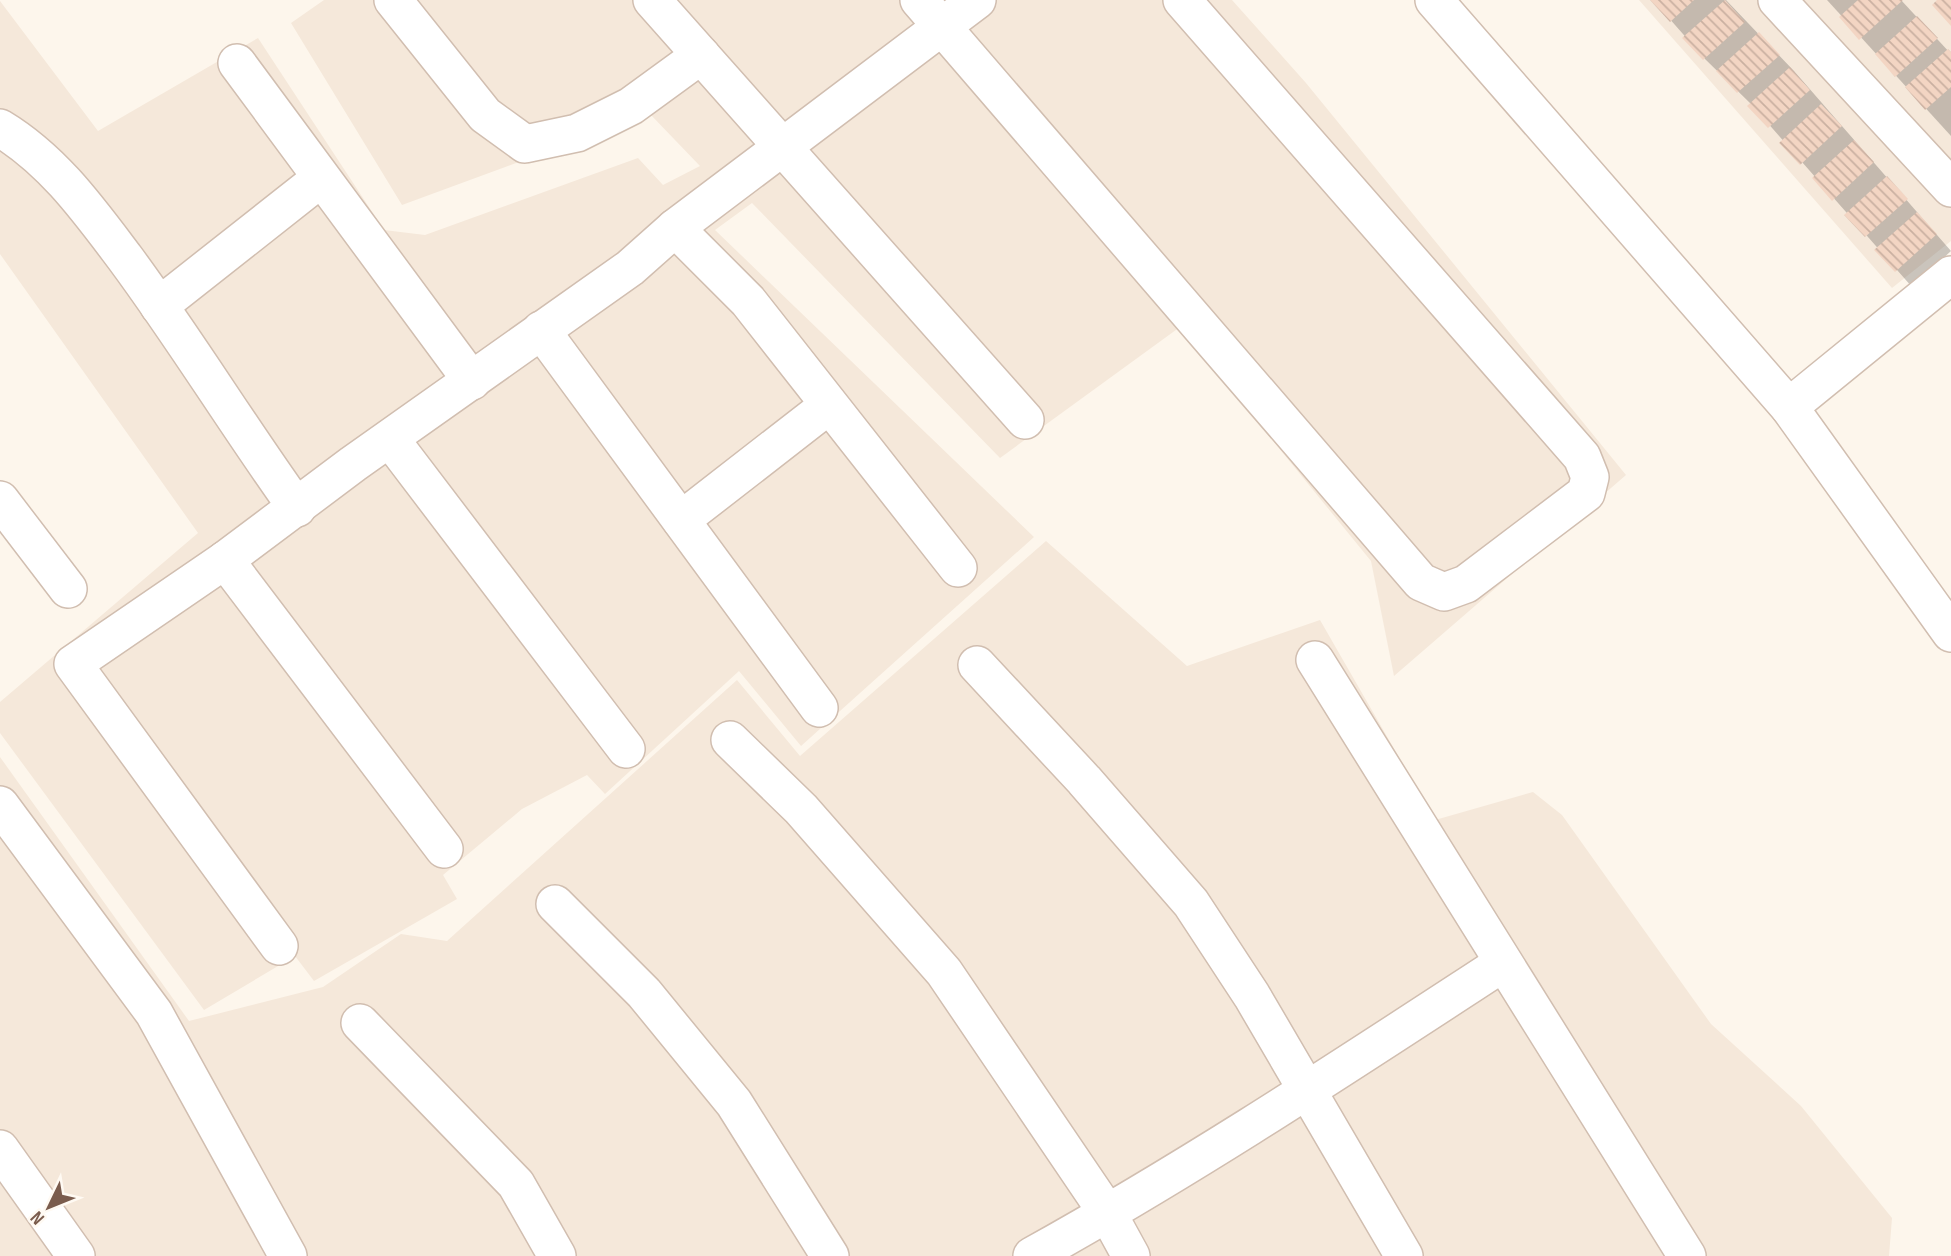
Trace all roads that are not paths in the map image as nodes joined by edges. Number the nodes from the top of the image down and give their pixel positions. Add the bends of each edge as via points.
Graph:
1 (393, 0) edge
2 (652, 0) edge
3 (919, 0) edge
4 (977, 0) edge
5 (1182, 0) edge
6 (1434, 0) edge
7 (1777, 0) edge
8 (943, 26) junction
9 (701, 55) junction
10 (237, 63) dead end
11 (0, 128) edge
12 (783, 147) junction
13 (320, 179) junction
14 (1951, 188) edge
15 (675, 228) junction
16 (1951, 275) edge
17 (159, 306) junction
18 (541, 330) junction
19 (472, 382) junction
20 (830, 405) junction
21 (1789, 407) junction
22 (1025, 420) dead end
23 (391, 440) junction
24 (0, 500) edge
25 (297, 508) junction
26 (681, 520) junction
27 (225, 561) junction
28 (958, 569) dead end
29 (68, 589) dead end
30 (1951, 633) edge
31 (1315, 660) dead end
32 (977, 665) dead end
33 (819, 708) dead end
34 (730, 740) dead end
35 (626, 749) dead end
36 (0, 805) edge
37 (444, 849) dead end
38 (555, 904) dead end
39 (279, 946) dead end
40 (1503, 963) junction
41 (360, 1023) dead end
42 (1308, 1090) junction
43 (0, 1149) edge
44 (1108, 1214) junction
45 (76, 1256) edge
46 (288, 1256) edge
47 (557, 1256) edge
48 (830, 1256) edge
49 (1032, 1256) edge
50 (1131, 1256) edge
51 (1404, 1256) edge
52 (1687, 1256) edge

1 - 9 street via 485,115 526,144 577,133 631,106
2 - 9 street
3 - 8 street
4 - 8 street
5 - 8 street via 1582,457 1590,477 1586,494 1466,584 1444,592 1420,582
6 - 21 street
7 - 14 street
8 - 12 street
9 - 12 street
10 - 13 street
11 - 17 street via 61,175
12 - 15 street
12 - 22 street
13 - 17 street
13 - 19 street
15 - 18 street via 630,268
15 - 20 street via 748,301
16 - 21 street
17 - 25 street
18 - 19 street
18 - 26 street
19 - 23 street
20 - 26 street
20 - 28 street
21 - 30 street
23 - 25 street
23 - 35 street
24 - 29 street
25 - 27 street
26 - 33 street
27 - 37 street
27 - 39 street via 73,664
31 - 40 street
32 - 42 street via 1191,903
34 - 44 street via 801,809 944,972
36 - 46 street via 154,1013
38 - 48 street via 644,992 734,1103
40 - 42 street
40 - 52 street
41 - 47 street via 516,1184
42 - 44 street
42 - 51 street
43 - 45 street
44 - 49 street
44 - 50 street

